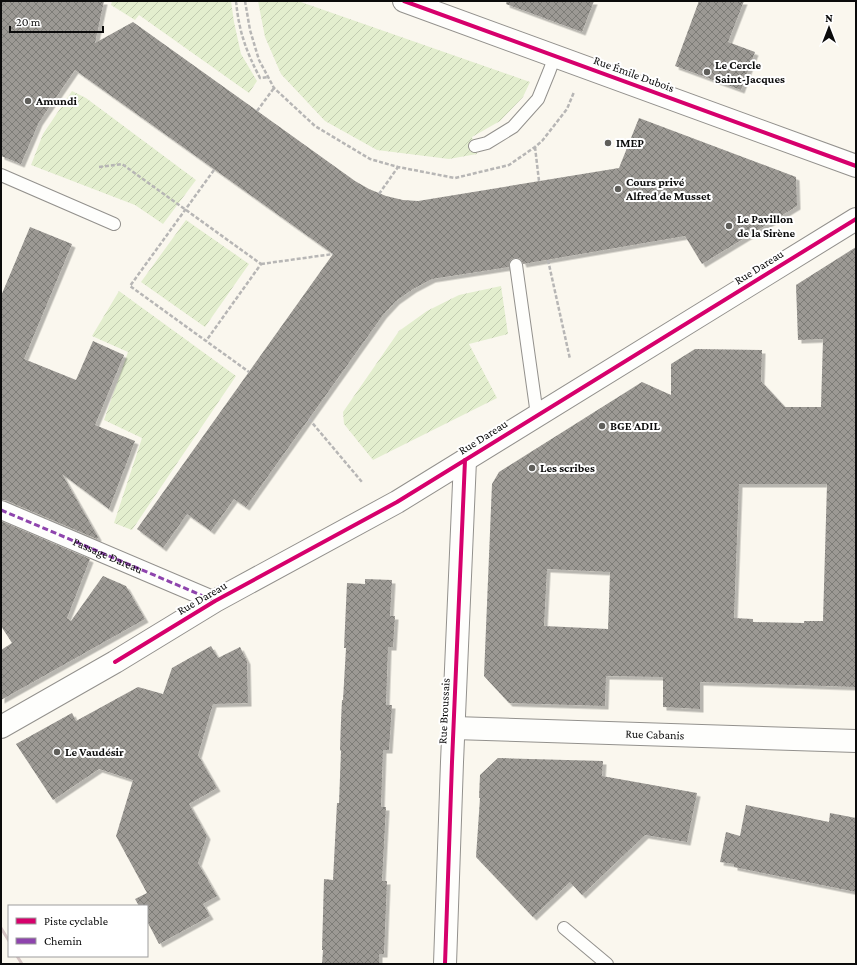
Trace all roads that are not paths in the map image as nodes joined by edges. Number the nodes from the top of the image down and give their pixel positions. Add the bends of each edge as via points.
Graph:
1 (404, 1) edge
2 (554, 56) junction
3 (475, 146) dead end
4 (856, 166) edge
5 (1, 175) edge
6 (856, 219) edge
7 (114, 224) dead end
8 (516, 265) dead end
9 (537, 415) junction
10 (465, 460) junction
11 (1, 510) edge
12 (215, 601) junction
13 (1, 728) edge
14 (454, 728) junction
15 (856, 741) edge
16 (564, 928) dead end
17 (445, 964) edge
18 (607, 964) edge

1 - 2 street, Rue Émile Dubois
2 - 3 lane via 538,98 513,127 487,143
2 - 4 street, Rue Émile Dubois
5 - 7 lane
6 - 9 street, Rue Dareau
8 - 9 lane
9 - 10 street, Rue Dareau
10 - 12 street, Rue Dareau via 397,502
10 - 14 street, Rue Broussais
11 - 12 street, Passage Dareau
12 - 13 street, Rue Dareau
14 - 15 street, Rue Cabanis
14 - 17 street, Rue Broussais
16 - 18 lane

